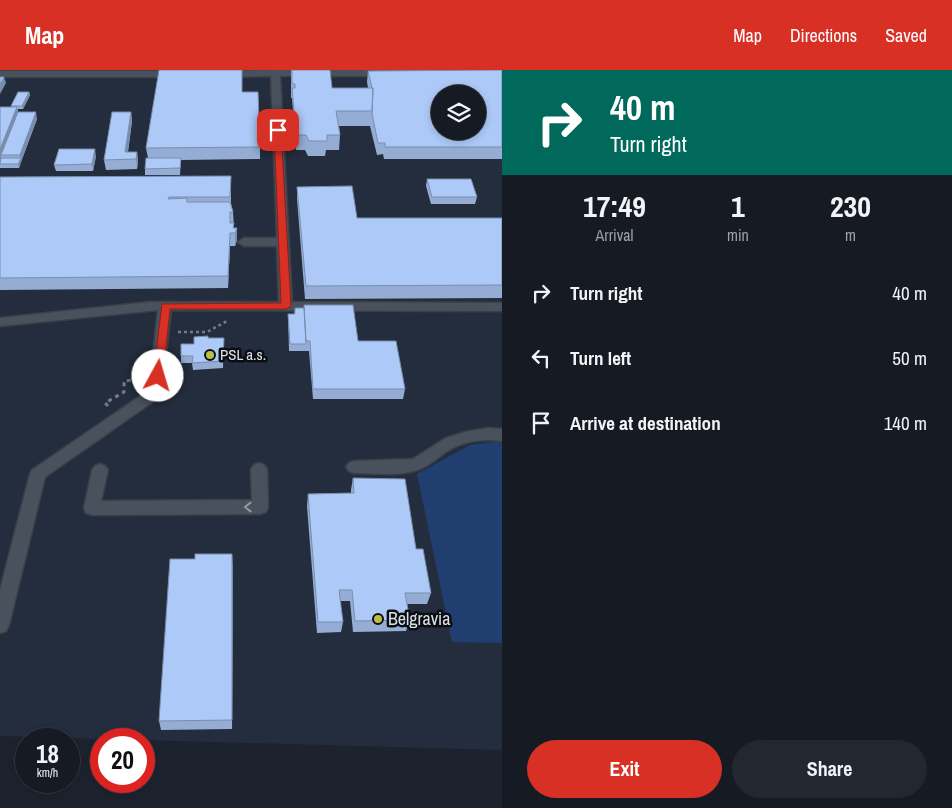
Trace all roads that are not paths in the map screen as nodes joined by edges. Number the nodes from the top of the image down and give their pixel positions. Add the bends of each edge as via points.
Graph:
1 (26, 72) edge
2 (275, 72) edge
3 (0, 74) edge
4 (189, 74) edge
5 (208, 74) edge
6 (394, 74) edge
7 (244, 242) dead end
8 (283, 242) junction
9 (165, 306) junction
10 (286, 306) junction
11 (502, 307) edge
12 (3, 323) edge
13 (502, 435) edge
14 (354, 467) dead end
15 (100, 470) dead end
16 (258, 470) dead end
17 (0, 625) edge

1 - 3 lane
1 - 4 lane
2 - 5 lane
2 - 6 lane
2 - 8 lane
7 - 8 lane
8 - 10 lane
9 - 10 lane
9 - 12 lane
9 - 17 lane via 156,392 38,474
10 - 11 lane
13 - 14 lane via 494,433 446,445 427,459 410,466
16 -> 15 lane via 260,507 92,508

